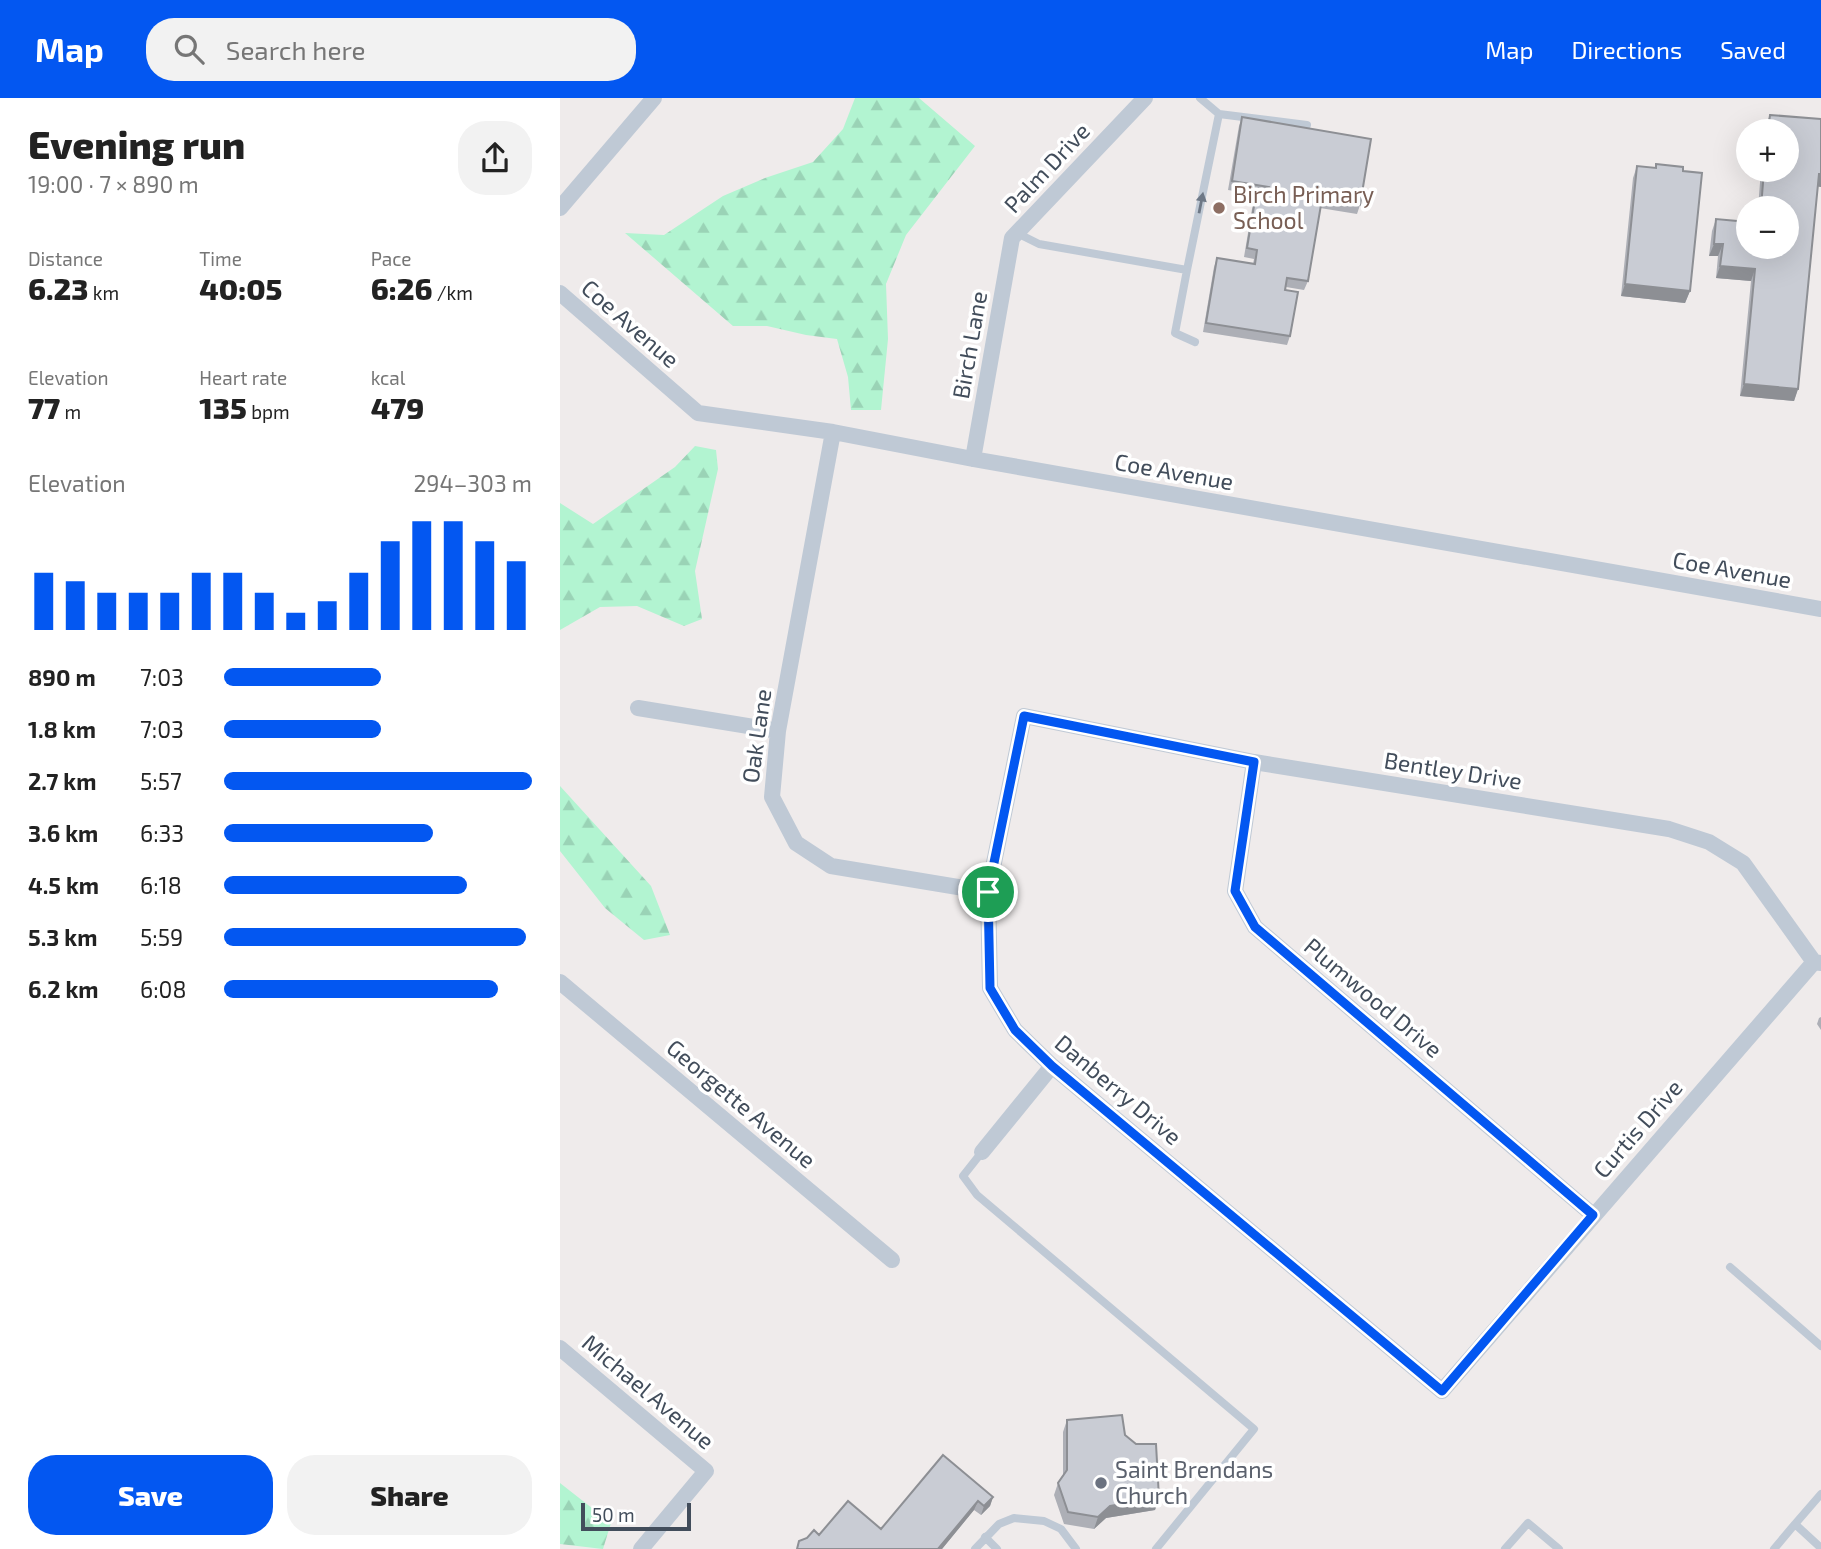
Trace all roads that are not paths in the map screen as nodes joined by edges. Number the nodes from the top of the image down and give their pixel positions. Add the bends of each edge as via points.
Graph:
1 (654, 98) edge
2 (1145, 98) edge
3 (1200, 98) edge
4 (1219, 114) junction
5 (1307, 125) edge
6 (560, 208) edge
7 (1014, 236) junction
8 (1187, 270) junction
9 (560, 293) edge
10 (1195, 342) dead end
11 (833, 432) junction
12 (973, 459) junction
13 (1821, 609) edge
14 (638, 708) dead end
15 (1024, 716) joint
16 (778, 731) junction
17 (1254, 762) junction
18 (988, 892) junction
19 (1817, 963) edge
20 (560, 982) edge
21 (1052, 1066) junction
22 (982, 1152) joint
23 (1593, 1215) junction
24 (892, 1261) dead end
25 (1730, 1267) dead end
26 (1821, 1346) edge
27 (560, 1348) edge
28 (1442, 1391) joint
29 (1821, 1494) edge
30 (1795, 1524) junction
31 (985, 1537) junction
32 (1821, 1548) edge
33 (641, 1549) edge
34 (975, 1549) edge
35 (997, 1549) edge
36 (1076, 1549) edge
37 (1156, 1549) edge
38 (1505, 1549) edge
39 (1559, 1549) edge
40 (1774, 1549) edge

1 - 6 street
2 - 7 street, Palm Drive
3 - 4 lane
4 - 5 lane
8 -> 4 lane
7 - 8 lane
7 - 12 street, Birch Lane
8 - 10 lane via 1175,333
9 - 11 street, Coe Avenue via 698,413
11 - 12 street, Coe Avenue
11 - 16 street, Oak Lane
12 - 13 street, Coe Avenue
14 - 16 street
15 - 17 street, Bentley Drive
15 - 18 street, Danberry Drive
16 - 18 street, Oak Lane via 772,797 796,844 831,866
17 - 19 street, Bentley Drive via 1669,829 1709,842 1743,863
17 - 23 street, Plumwood Drive via 1235,891 1255,927
18 - 21 street, Danberry Drive via 990,988 1015,1030
19 - 23 street, Curtis Drive
20 - 24 street, Georgette Avenue
21 - 22 street
21 - 28 street, Danberry Drive
22 - 37 lane via 963,1176 977,1195 1254,1429
23 - 28 street, Curtis Drive
25 - 26 lane
27 - 33 street, Michael Avenue via 706,1471
29 - 30 lane
30 - 32 lane
30 - 40 lane
31 - 34 lane
31 - 35 lane
31 - 36 lane via 1014,1518 1044,1521 1061,1529
38 - 39 lane via 1528,1523

